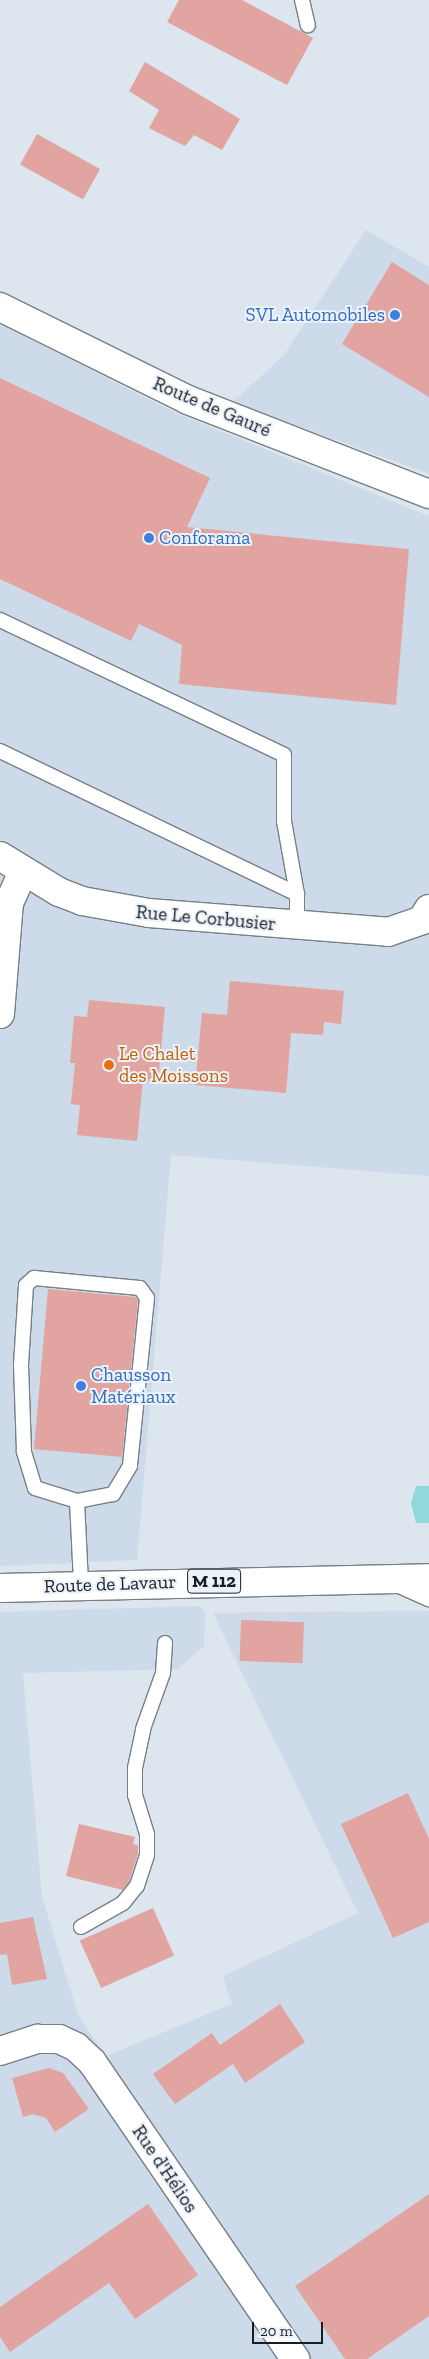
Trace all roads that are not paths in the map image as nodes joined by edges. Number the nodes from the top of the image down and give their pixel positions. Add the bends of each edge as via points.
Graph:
1 (302, 0) edge
2 (308, 25) dead end
3 (0, 307) edge
4 (429, 494) edge
5 (0, 620) edge
6 (0, 752) edge
7 (0, 856) edge
8 (23, 872) junction
9 (297, 894) junction
10 (427, 919) edge
11 (297, 926) junction
12 (0, 1014) edge
13 (77, 1501) junction
14 (380, 1578) junction
15 (429, 1578) edge
16 (81, 1584) junction
17 (0, 1588) edge
18 (429, 1599) edge
19 (165, 1643) dead end
20 (81, 1928) dead end
21 (0, 2051) edge
22 (295, 2359) edge

1 - 2 lane
3 - 4 street, Route de Gauré via 188,400
5 - 9 lane via 284,755 284,821
6 - 9 lane
7 - 8 street, Rue Le Corbusier
8 - 11 street, Rue Le Corbusier via 82,901 117,909
8 - 12 street via 9,903
9 - 11 lane
10 - 11 street, Rue Le Corbusier via 388,932
13 - 13 lane via 36,1488 24,1451 21,1365 26,1285 34,1278 140,1288 147,1298 130,1466 113,1494
13 - 16 lane
14 - 15 street, Route de Lavaur / M 112
14 - 16 street, Route de Lavaur / M 112
14 - 18 lane
16 - 17 street, Route de Lavaur / M 112
19 - 20 lane via 164,1673 143,1729 135,1768 135,1795 146,1834 147,1855 137,1886 124,1903
21 - 22 street, Rue d'Hélios via 38,2039 59,2039 76,2047 92,2062

